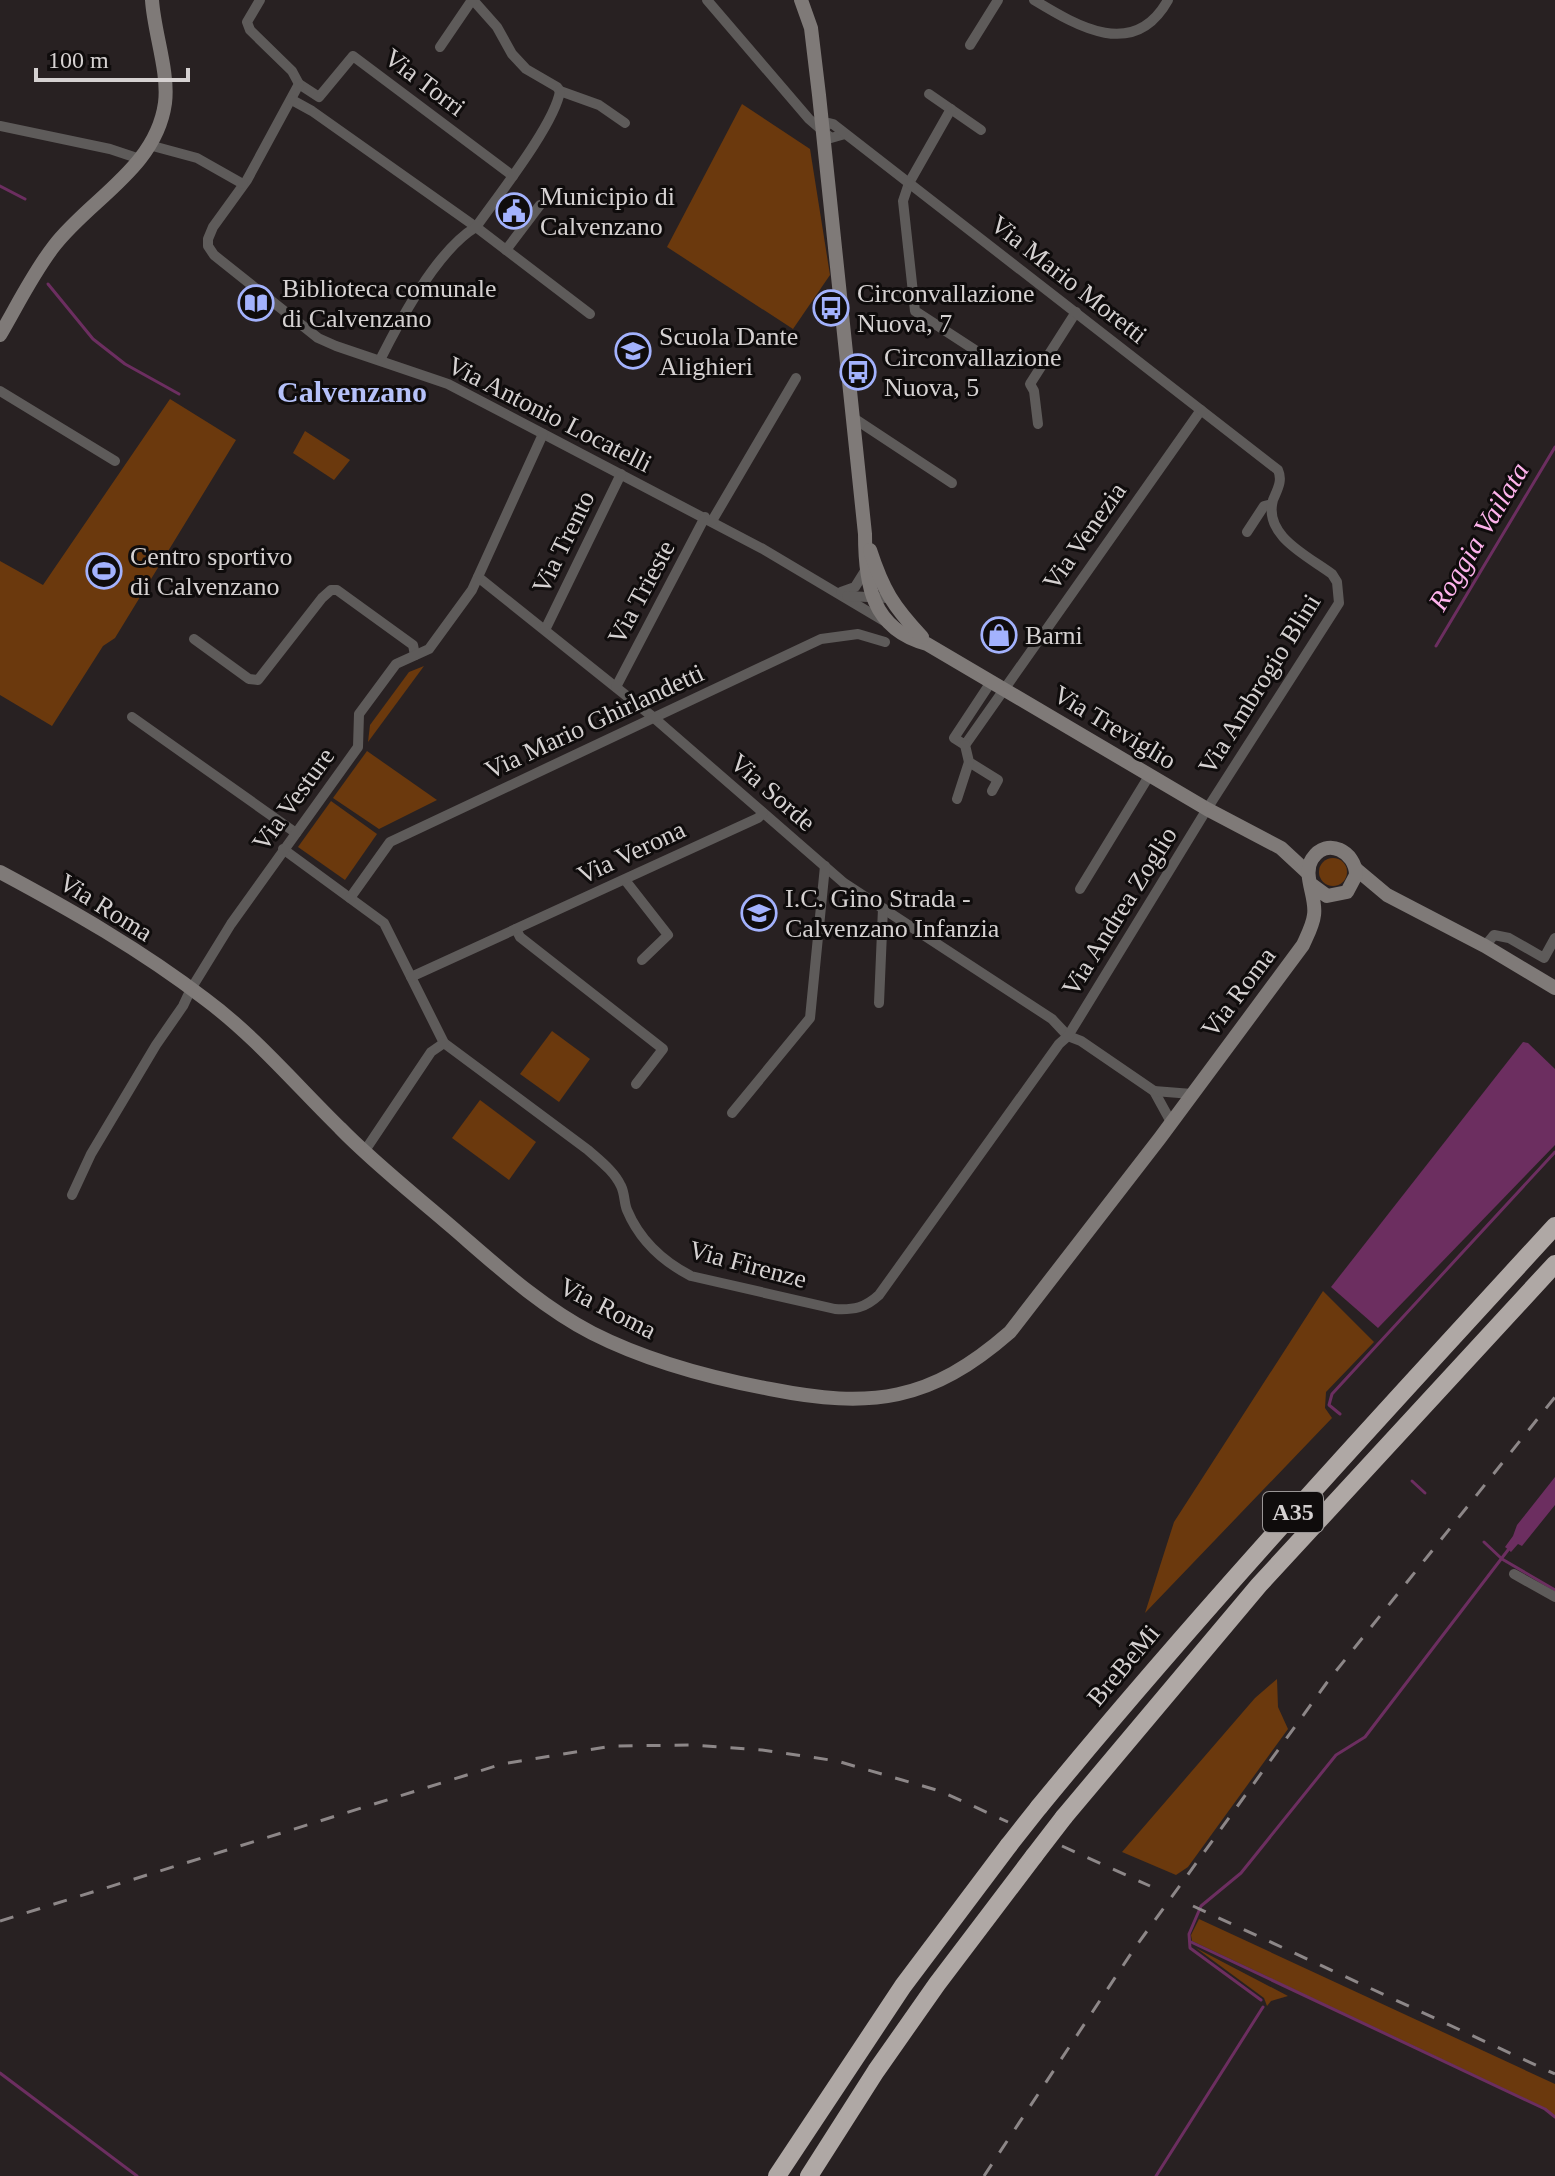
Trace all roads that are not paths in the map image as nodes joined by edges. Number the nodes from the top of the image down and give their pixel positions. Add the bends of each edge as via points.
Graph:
1 (152, 0) edge
2 (260, 0) edge
3 (472, 0) edge
4 (707, 0) edge
5 (801, 0) edge
6 (998, 0) edge
7 (1034, 0) edge
8 (1168, 0) edge
9 (970, 45) dead end
10 (440, 47) dead end
11 (299, 84) junction
12 (560, 91) junction
13 (929, 94) dead end
14 (292, 100) junction
15 (951, 109) junction
16 (625, 123) dead end
17 (0, 126) edge
18 (823, 130) junction
19 (981, 130) dead end
20 (149, 145) junction
21 (140, 159) junction
22 (513, 176) junction
23 (909, 183) junction
24 (243, 184) junction
25 (540, 205) dead end
26 (476, 227) junction
27 (506, 250) junction
28 (1076, 312) junction
29 (590, 314) dead end
30 (0, 335) edge
31 (978, 352) dead end
32 (380, 360) junction
33 (796, 378) dead end
34 (0, 391) edge
35 (1201, 410) junction
36 (852, 417) junction
37 (1038, 424) dead end
38 (543, 434) junction
39 (115, 461) dead end
40 (621, 474) junction
41 (952, 483) dead end
42 (1272, 504) junction
43 (708, 519) junction
44 (1247, 532) dead end
45 (865, 534) junction
46 (865, 571) junction
47 (478, 577) junction
48 (841, 594) junction
49 (873, 597) junction
50 (886, 610) junction
51 (545, 630) junction
52 (194, 639) dead end
53 (885, 642) dead end
54 (927, 644) junction
55 (415, 655) junction
56 (997, 686) junction
57 (616, 687) junction
58 (132, 717) dead end
59 (653, 717) junction
60 (969, 762) junction
61 (1149, 776) junction
62 (992, 791) dead end
63 (957, 799) dead end
64 (1207, 809) junction
65 (763, 813) junction
66 (296, 833) junction
67 (1281, 848) junction
68 (283, 849) junction
69 (1317, 853) junction
70 (825, 866) junction
71 (1356, 869) junction
72 (0, 872) edge
73 (1310, 879) junction
74 (625, 880) junction
75 (1080, 889) dead end
76 (1340, 894) junction
77 (1387, 895) junction
78 (350, 898) junction
79 (883, 908) junction
80 (1315, 913) junction
81 (516, 929) junction
82 (1555, 938) edge
83 (1485, 946) junction
84 (642, 960) dead end
85 (411, 977) junction
86 (1555, 988) edge
87 (191, 989) junction
88 (879, 1003) dead end
89 (1068, 1036) junction
90 (444, 1043) junction
91 (636, 1084) dead end
92 (1154, 1091) junction
93 (1192, 1094) junction
94 (732, 1113) dead end
95 (1171, 1122) junction
96 (364, 1152) junction
97 (72, 1195) dead end
98 (1555, 1226) edge
99 (1555, 1264) edge
100 (1514, 1574) dead end
101 (1555, 1597) edge
102 (777, 2176) edge
103 (809, 2176) edge

1 - 20 street via 166,92 163,115
2 - 11 street via 247,22 250,30
3 - 10 street
3 - 12 street via 526,69
4 - 18 street
5 - 18 street via 811,28
6 - 9 street
7 - 8 street via 1077,26 1113,36 1147,25
11 - 14 street
11 - 22 street, Via Torri via 319,97 353,56
12 - 16 street via 599,105
12 - 22 street via 556,107
13 - 15 street
14 - 24 street
14 - 26 street
15 - 19 street
15 - 23 street
17 - 21 street
18 - 23 street, Via Mario Moretti via 831,138 845,134
18 - 36 street
20 - 21 street
20 - 24 street via 197,158
21 - 30 street via 53,247
22 - 26 street
23 - 28 street, Via Mario Moretti
23 - 31 street via 903,201 915,311
24 - 32 street, Via Antonio Locatelli via 208,239 214,255 318,338
25 - 27 street
26 - 27 street
26 - 32 street via 432,272
27 - 29 street
28 - 35 street, Via Mario Moretti
28 - 37 street via 1030,384
32 - 38 street, Via Antonio Locatelli via 448,384
33 - 43 street, Via Trieste
34 - 39 street
35 - 42 street, Via Ambrogio Blini via 1278,470
35 - 56 street, Via Venezia
36 - 41 street
36 - 45 street
38 - 40 street, Via Antonio Locatelli
38 - 47 street, Via Vesture
40 - 43 street, Via Antonio Locatelli
40 - 51 street, Via Trento
42 - 44 street via 1264,506
42 - 64 street, Via Ambrogio Blini via 1273,526 1332,574 1339,603
43 - 48 street, Via Antonio Locatelli
43 - 57 street, Via Trieste
45 - 46 street
45 - 50 street
46 - 48 street via 855,587
46 - 49 street
47 - 51 street, Via Sorde
47 - 55 street, Via Vesture via 429,649
48 - 49 street, Via Antonio Locatelli
48 - 50 street, Via Antonio Locatelli
49 - 50 street
50 - 54 street
50 - 54 street via 895,628
51 - 57 street, Via Sorde
52 - 55 street via 249,679 258,680 322,598 337,590 413,645
53 - 59 street, Via Mario Ghirlandetti via 858,634 821,639
54 - 56 street, Via Treviglio
55 - 66 street, Via Vesture via 396,664 359,714 358,747
56 - 60 street, Via Venezia via 954,738 965,745
56 - 61 street, Via Treviglio
57 - 59 street, Via Sorde
58 - 66 street
59 - 65 street, Via Sorde
59 - 78 street, Via Mario Ghirlandetti via 390,842
60 - 62 street via 998,780
60 - 63 street
61 - 64 street, Via Treviglio
61 - 75 street
64 - 67 street, Via Treviglio
64 - 89 street, Via Andrea Zoglio
65 - 70 street, Via Sorde
65 - 74 street, Via Verona
66 - 68 street, Via Vesture
67 - 69 street, Via Treviglio
67 - 73 street, Via Treviglio
68 - 78 street, Via Firenze
68 - 87 street, Via Vesture
69 - 71 street, Via Treviglio via 1342,850
69 - 73 street
70 - 79 street
70 - 94 street, Via Sorde via 810,1018
71 - 76 street via 1355,882
71 - 77 street, Via Treviglio
72 - 87 street, Via Roma via 91,921
73 - 76 street, Via Treviglio via 1321,894
73 - 80 street, Via Roma
74 - 81 street, Via Verona
74 - 84 street via 668,935
76 - 77 street, Via Treviglio
76 - 80 street, Via Roma
77 - 83 street, Via Treviglio
78 - 85 street, Via Firenze via 384,923
79 - 88 street
79 - 89 street via 1052,1019
80 - 93 street, Via Roma via 1303,945
81 - 85 street, Via Verona
81 - 91 street via 663,1049
82 - 83 street via 1544,958 1509,938 1494,935
83 - 86 street, Via Treviglio
85 - 90 street, Via Firenze
87 - 96 street, Via Roma via 240,1029
87 - 97 street, Via Vesture via 91,1154
89 - 90 street, Via Firenze via 879,1295 855,1310 691,1276 671,1266 640,1234 608,1168
89 - 92 street
90 - 96 street via 431,1052
92 - 93 street
92 - 95 street
93 - 95 street, Via Roma
95 - 96 street, Via Roma via 1034,1304 982,1357 912,1391 847,1401 747,1385 674,1366 593,1334 532,1296
98 - 102 highway, BreBeMi / A35, bridge via 1129,1697 903,1986
99 - 103 highway, BreBeMi / A35, bridge via 1259,1585 1064,1817 937,1984
100 - 101 street

